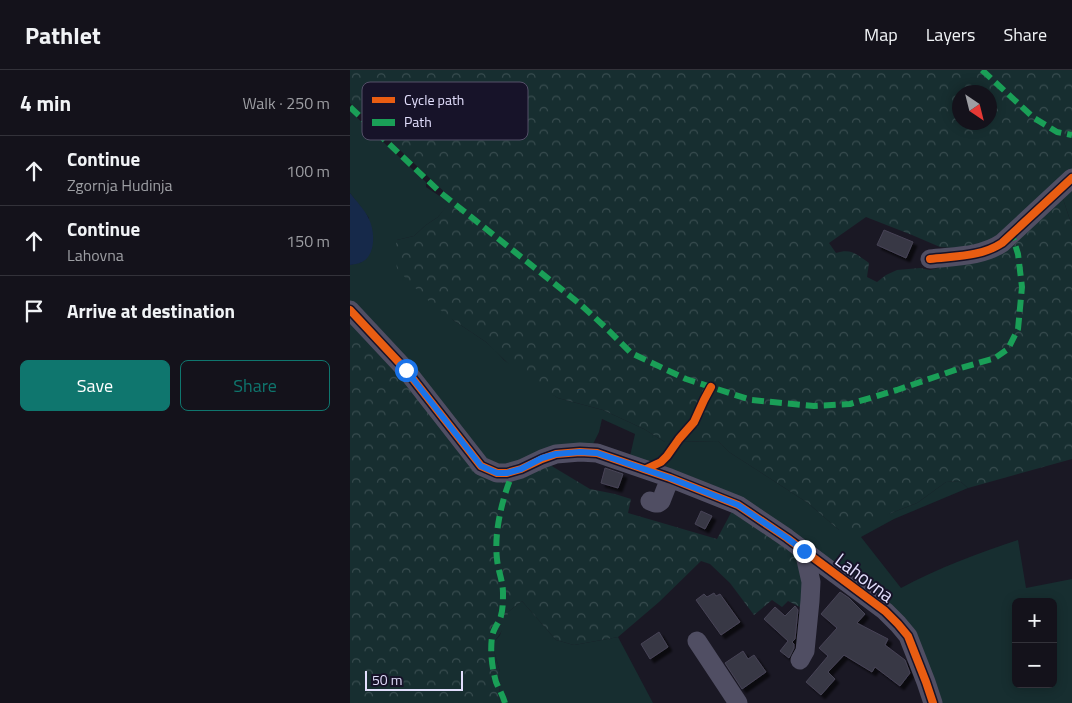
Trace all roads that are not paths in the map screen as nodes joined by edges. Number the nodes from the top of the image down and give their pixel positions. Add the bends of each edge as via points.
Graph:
1 (1072, 178) edge
2 (930, 259) dead end
3 (350, 310) edge
4 (670, 478) junction
5 (650, 501) dead end
6 (804, 551) junction
7 (697, 641) dead end
8 (800, 660) dead end
9 (738, 703) edge
10 (933, 703) edge

1 - 2 street via 994,249
3 - 4 street, Lahovna via 406,370 481,466 497,473 507,473 556,454 597,453
4 - 5 street via 661,501
4 - 6 street, Lahovna via 738,505
6 - 8 street via 810,601 805,651
6 - 10 street, Lahovna via 898,624 908,636
7 - 9 street

